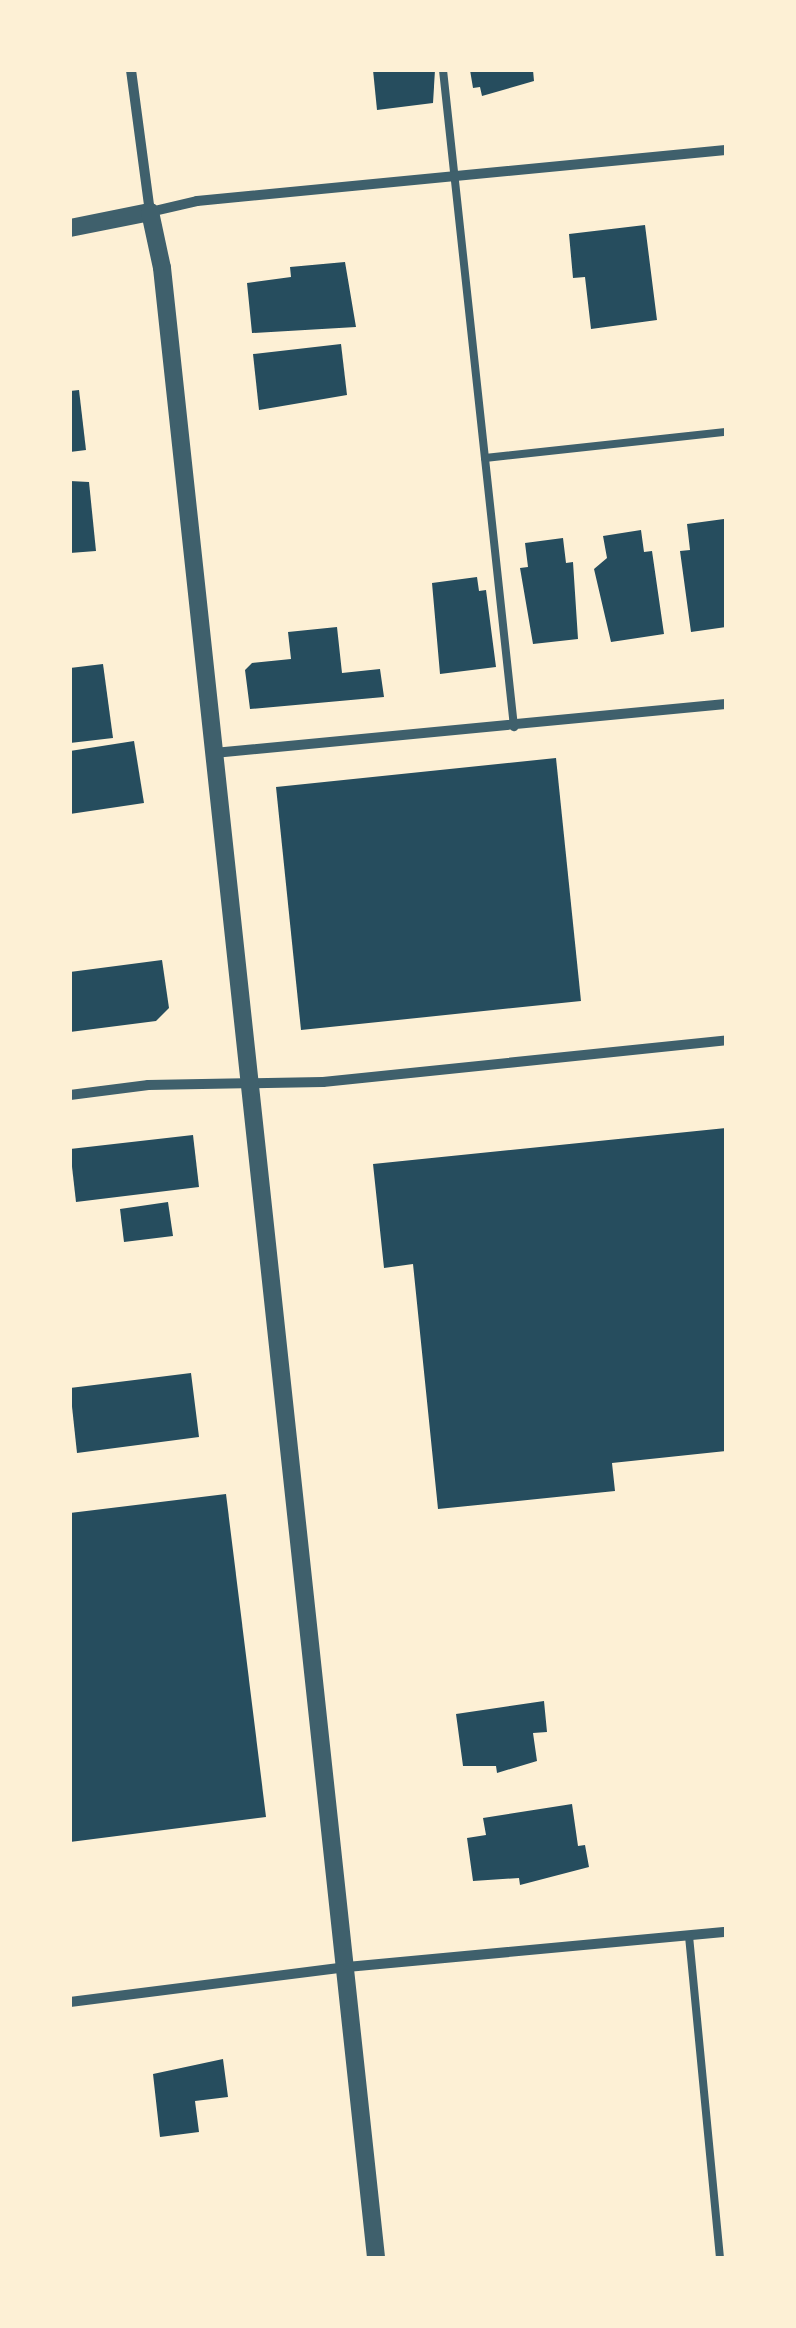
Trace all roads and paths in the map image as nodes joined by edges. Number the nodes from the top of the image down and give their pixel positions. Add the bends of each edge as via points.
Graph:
1 (130, 70) edge
2 (443, 70) edge
3 (726, 150) edge
4 (452, 179) junction
5 (150, 212) junction
6 (70, 228) edge
7 (726, 432) edge
8 (485, 458) junction
9 (726, 704) edge
10 (515, 728) junction
11 (214, 754) junction
12 (726, 1040) edge
13 (252, 1083) junction
14 (70, 1094) edge
15 (726, 1932) edge
16 (688, 1936) junction
17 (346, 1967) junction
18 (70, 2002) edge
19 (376, 2258) edge
20 (720, 2258) edge

1 - 5 street
2 - 4 lane
3 - 4 street
4 - 5 street via 197,201
4 - 8 lane
5 - 6 street
5 - 11 street via 162,268
7 - 8 lane
8 - 10 lane
9 - 10 street
10 - 11 street
11 - 13 street
12 - 13 street via 323,1082
13 - 14 street
13 - 17 street
15 - 16 street
16 - 17 street
16 - 20 lane
17 - 18 street
17 - 19 street

